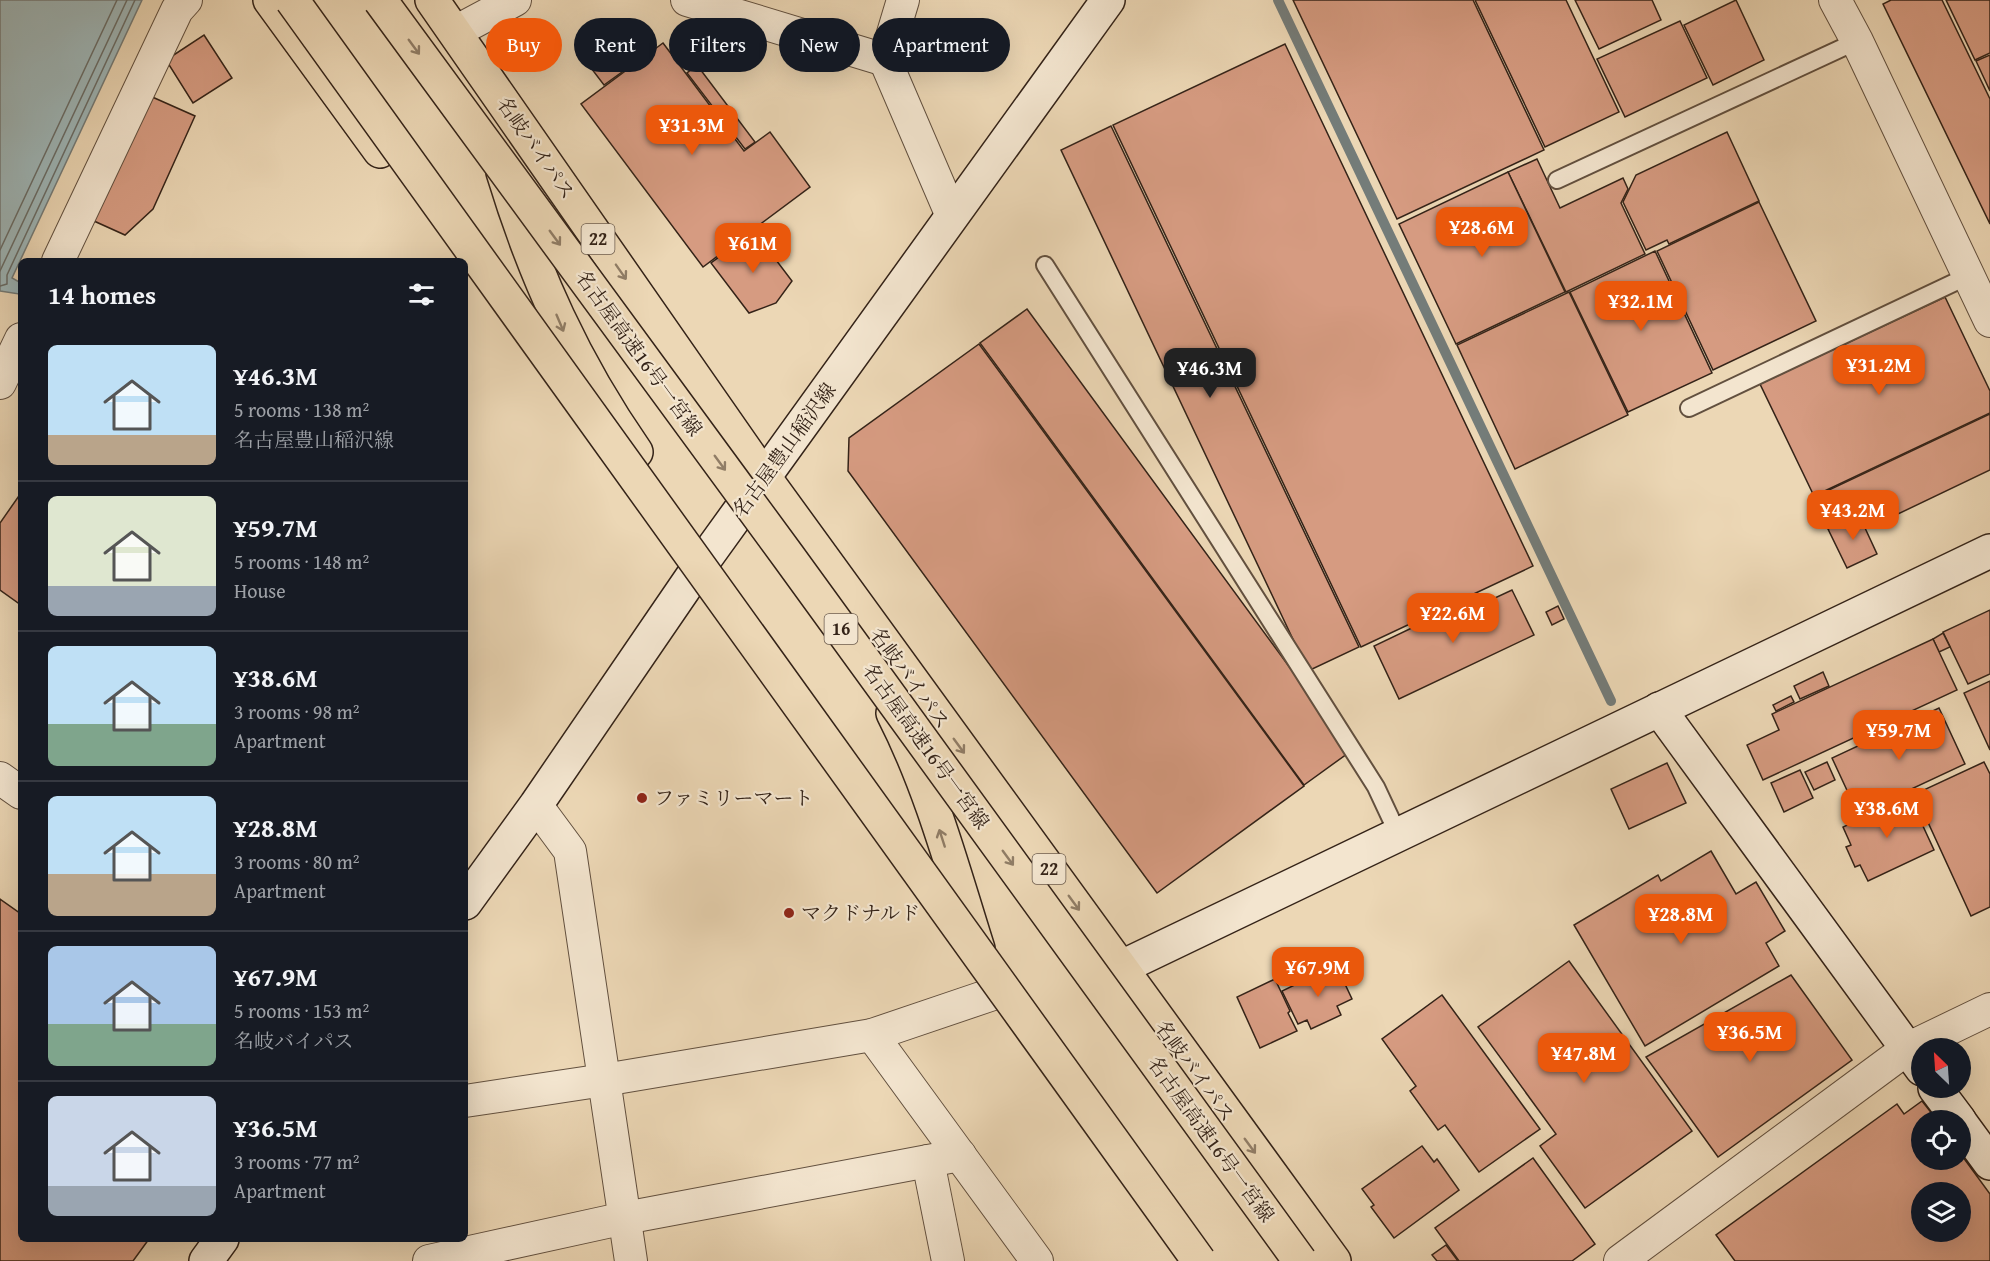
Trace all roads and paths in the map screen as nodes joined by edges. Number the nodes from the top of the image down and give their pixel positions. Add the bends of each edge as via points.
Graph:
1 (186, 0) edge
2 (270, 0) edge
3 (292, 0) edge
4 (380, 0) edge
5 (432, 0) edge
6 (514, 0) edge
7 (687, 0) edge
8 (903, 0) edge
9 (1108, 0) edge
10 (1835, 0) edge
11 (898, 18) edge
12 (461, 41) junction
13 (1857, 41) junction
14 (872, 56) edge
15 (890, 72) edge
16 (1557, 180) dead end
17 (952, 216) junction
18 (59, 258) edge
19 (459, 258) edge
20 (1045, 265) dead end
21 (468, 270) edge
22 (1968, 276) junction
23 (1990, 321) edge
24 (18, 345) edge
25 (0, 383) edge
26 (1689, 408) dead end
27 (764, 477) junction
28 (1990, 551) edge
29 (692, 577) junction
30 (1659, 709) junction
31 (0, 778) edge
32 (18, 791) edge
33 (536, 805) junction
34 (1398, 834) junction
35 (468, 899) edge
36 (1120, 968) junction
37 (993, 994) junction
38 (1990, 1009) edge
39 (872, 1035) junction
40 (1946, 1038) edge
41 (1911, 1055) edge
42 (1911, 1061) edge
43 (604, 1080) junction
44 (1943, 1098) edge
45 (468, 1101) edge
46 (1952, 1110) edge
47 (1971, 1136) edge
48 (960, 1155) junction
49 (928, 1161) junction
50 (1990, 1163) edge
51 (625, 1218) junction
52 (220, 1242) edge
53 (206, 1261) edge
54 (429, 1261) edge
55 (631, 1261) edge
56 (948, 1261) edge
57 (1038, 1261) edge
58 (1187, 1261) edge
59 (1199, 1261) edge
60 (1300, 1261) edge
61 (1334, 1261) edge
62 (1620, 1261) edge

1 - 18 street via 177,10
2 - 19 highway
3 - 59 highway, bridge
4 -> 60 highway, 名古屋高速16号一宮線 / 16, bridge
5 - 12 highway, 名岐バイパス / 22
6 - 12 street
7 - 14 street
8 - 11 street
9 - 17 street, 名古屋豊山稲沢線
10 - 13 street
12 -> 27 highway, 名岐バイパス / 22
12 -> 29 highway via 534,263 573,349 613,419 674,507
13 - 16 lane
13 - 22 street
15 - 17 street
17 - 27 street, 名古屋豊山稲沢線
20 - 34 lane via 1376,787
21 - 29 highway
22 - 23 street
22 - 26 lane
24 - 25 street
27 - 29 street, 名古屋豊山稲沢線
27 -> 36 highway, 名岐バイパス / 22
37 -> 27 highway via 906,737 847,621 788,528
28 - 30 street
29 - 33 street, 名古屋豊山稲沢線
29 - 37 highway
30 - 34 street
30 - 41 street
31 - 32 street
33 - 35 street, 名古屋豊山稲沢線
33 - 43 street via 570,851
34 - 36 street
36 -> 61 highway, 名岐バイパス / 22
37 - 39 street
37 - 58 highway
38 - 40 street
39 - 43 street
39 - 48 street
42 - 62 street
43 - 45 street
43 - 51 street
44 - 46 street
47 - 50 street
48 - 49 street
48 - 57 street
49 - 51 street
49 - 56 street
51 - 54 street
51 - 55 street
52 - 53 street

